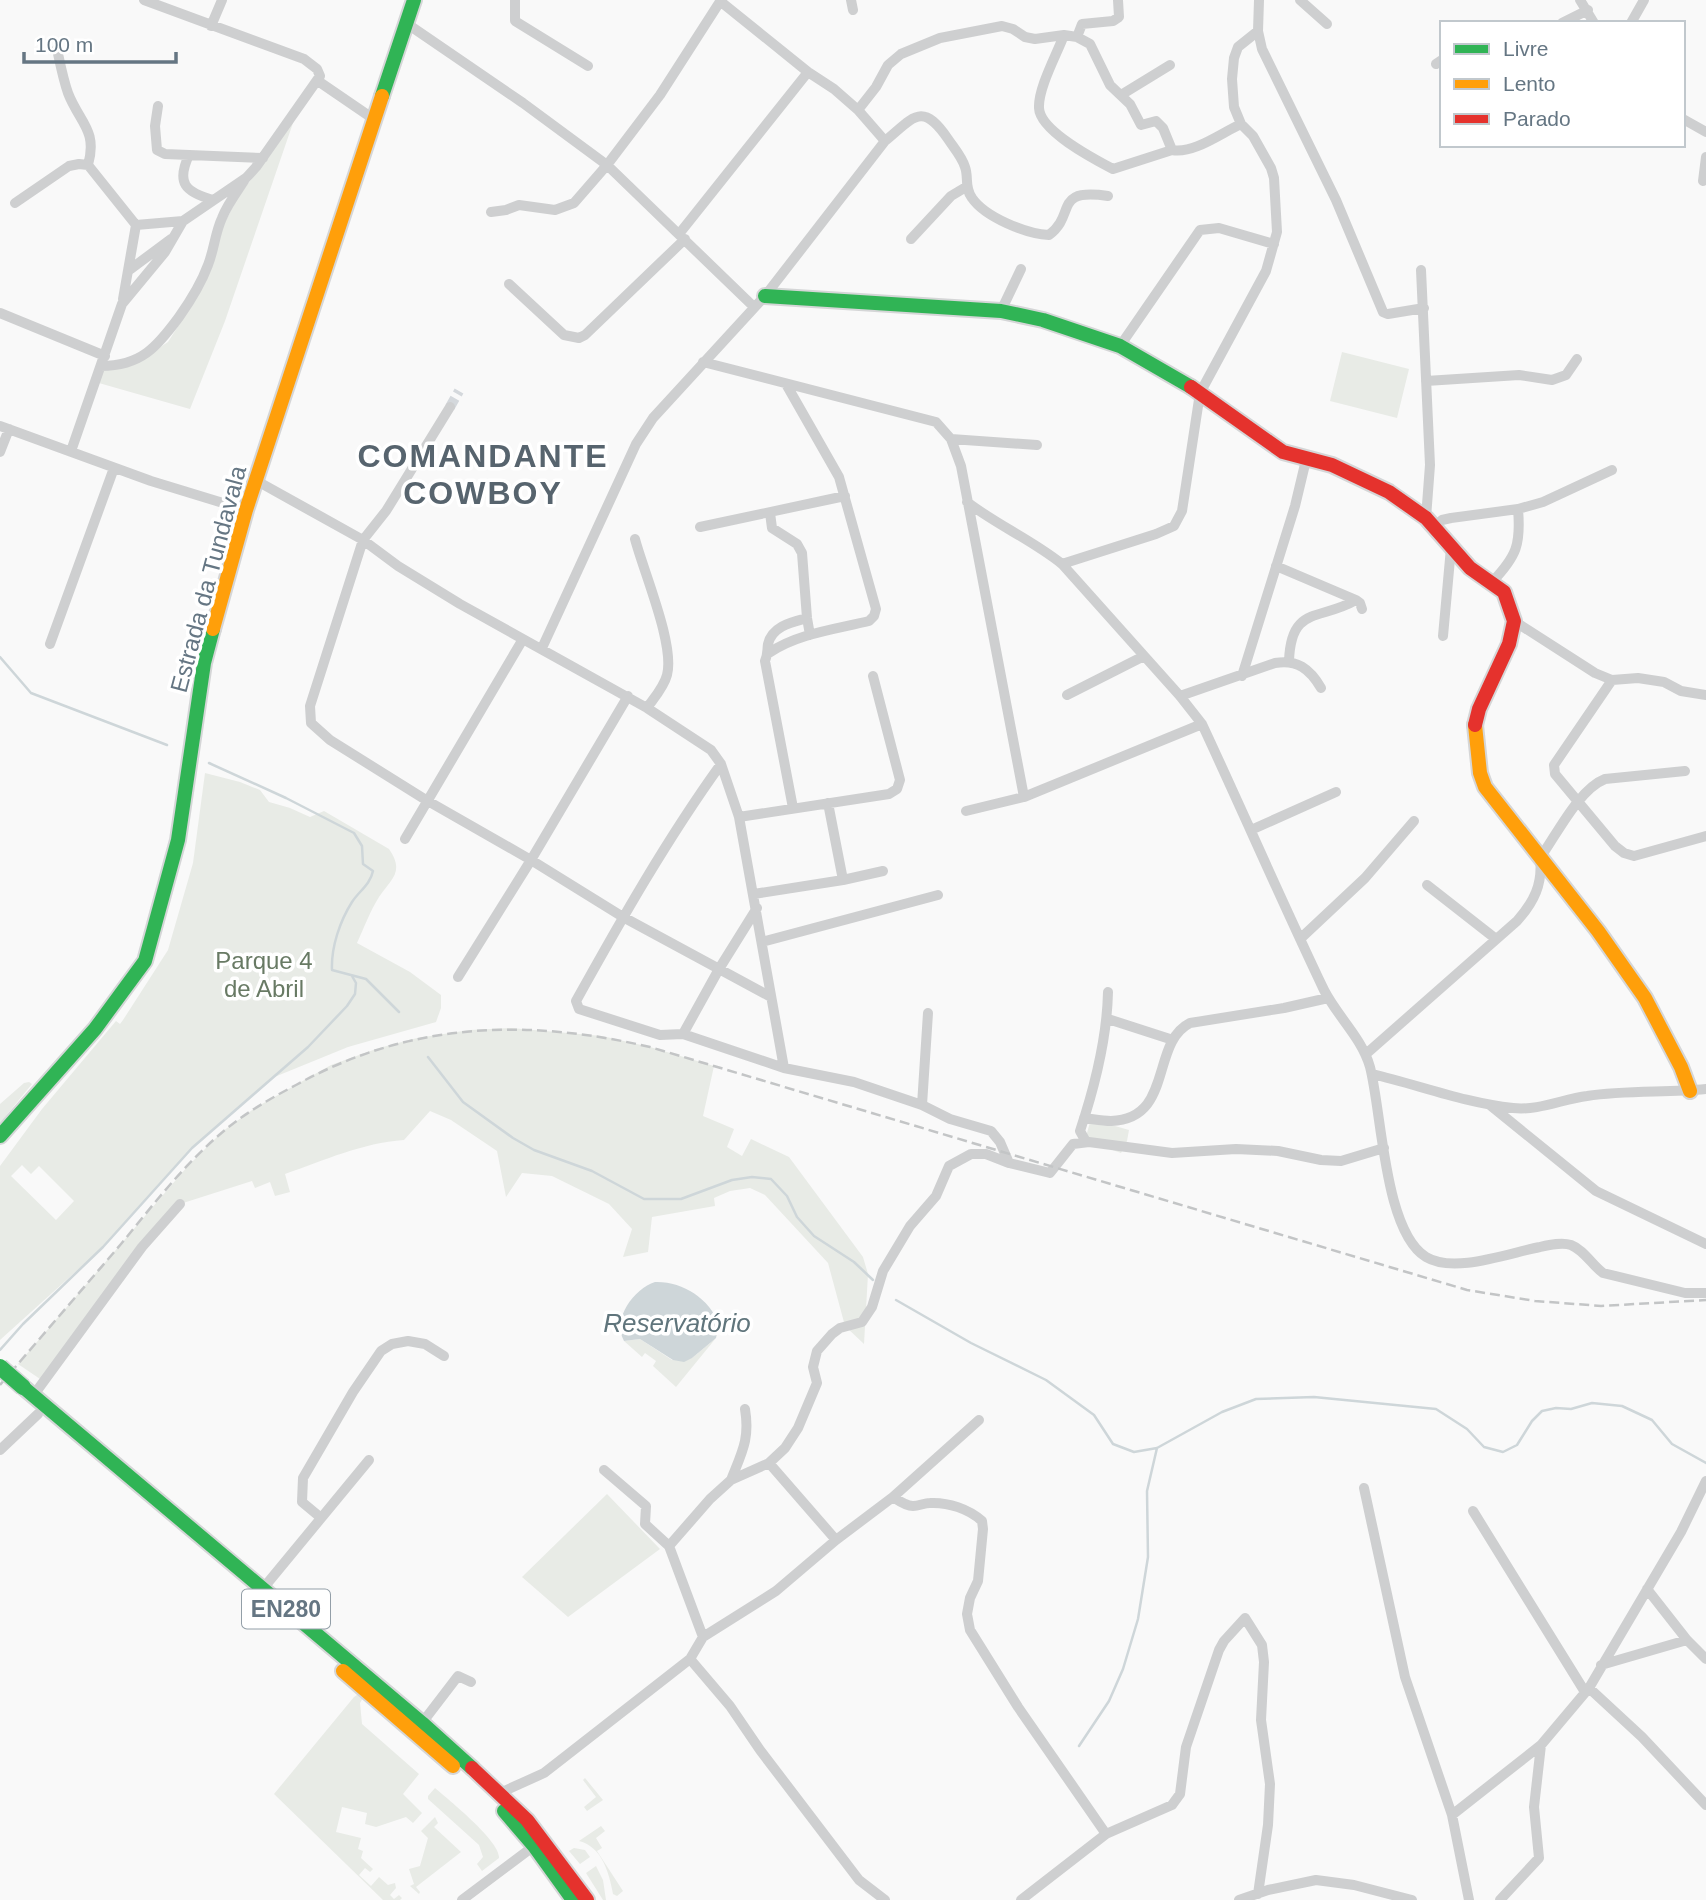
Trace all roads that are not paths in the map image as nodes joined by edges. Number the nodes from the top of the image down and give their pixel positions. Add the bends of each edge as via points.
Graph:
1 (144, 0) edge
2 (222, 0) edge
3 (414, 0) edge
4 (515, 0) edge
5 (720, 0) edge
6 (1118, 0) edge
7 (1259, 0) edge
8 (1300, 0) edge
9 (1580, 0) edge
10 (1644, 0) edge
11 (1588, 10) junction
12 (1566, 21) edge
13 (1593, 21) edge
14 (1632, 21) edge
15 (405, 23) junction
16 (1327, 24) dead end
17 (211, 26) junction
18 (1258, 31) junction
19 (1064, 35) junction
20 (1077, 37) junction
21 (57, 49) dead end
22 (1170, 65) dead end
23 (588, 66) dead end
24 (808, 72) junction
25 (317, 81) junction
26 (1121, 95) junction
27 (158, 106) dead end
28 (858, 110) junction
29 (375, 120) junction
30 (1685, 120) edge
31 (1241, 124) junction
32 (1706, 132) edge
33 (885, 141) junction
34 (1172, 150) junction
35 (189, 155) junction
36 (1706, 157) edge
37 (263, 158) junction
38 (88, 165) junction
39 (607, 165) junction
40 (246, 177) junction
41 (1703, 181) dead end
42 (966, 187) junction
43 (1108, 196) dead end
44 (213, 200) junction
45 (15, 203) dead end
46 (491, 212) dead end
47 (183, 221) junction
48 (136, 225) junction
49 (174, 236) junction
50 (682, 237) junction
51 (911, 239) dead end
52 (1274, 244) junction
53 (1021, 269) dead end
54 (1421, 270) dead end
55 (128, 271) junction
56 (509, 284) dead end
57 (759, 301) junction
58 (122, 304) junction
59 (1424, 307) junction
60 (1001, 311) junction
61 (0, 313) edge
62 (1120, 346) junction
63 (105, 356) junction
64 (1577, 359) dead end
65 (703, 362) junction
66 (101, 366) junction
67 (1426, 381) junction
68 (786, 384) junction
69 (1200, 393) junction
70 (450, 407) tunnel mouth
71 (5, 428) edge
72 (951, 439) junction
73 (1037, 445) dead end
74 (71, 451) junction
75 (0, 452) edge
76 (1306, 460) junction
77 (114, 468) junction
78 (1612, 470) dead end
79 (257, 481) junction
80 (845, 496) junction
81 (967, 502) junction
82 (1518, 509) junction
83 (246, 510) junction
84 (770, 513) junction
85 (1429, 523) junction
86 (701, 527) dead end
87 (363, 540) junction
88 (635, 540) dead end
89 (1451, 548) junction
90 (1062, 564) junction
91 (1276, 566) junction
92 (1492, 582) junction
93 (807, 618) junction
94 (1514, 621) junction
95 (810, 635) junction
96 (1443, 636) dead end
97 (523, 639) junction
98 (50, 644) dead end
99 (541, 648) junction
100 (769, 653) junction
101 (1144, 656) junction
102 (1289, 660) junction
103 (873, 676) dead end
104 (1242, 676) junction
105 (1612, 680) junction
106 (1321, 688) dead end
107 (1067, 695) dead end
108 (1706, 695) edge
109 (628, 696) junction
110 (1180, 696) junction
111 (647, 708) junction
112 (1202, 724) junction
113 (721, 764) junction
114 (1685, 771) dead end
115 (1336, 792) dead end
116 (1024, 797) junction
117 (426, 800) junction
118 (1579, 802) junction
119 (828, 803) junction
120 (793, 808) junction
121 (966, 811) dead end
122 (739, 817) junction
123 (1414, 821) dead end
124 (1251, 830) junction
125 (1706, 836) edge
126 (405, 839) dead end
127 (1540, 858) junction
128 (531, 860) junction
129 (883, 871) dead end
130 (842, 880) junction
131 (1427, 885) dead end
132 (754, 894) junction
133 (938, 895) dead end
134 (757, 908) junction
135 (623, 917) junction
136 (1300, 939) junction
137 (1496, 939) junction
138 (762, 942) junction
139 (719, 969) junction
140 (458, 977) dead end
141 (1108, 992) dead end
142 (771, 997) junction
143 (1328, 998) junction
144 (928, 1013) dead end
145 (1108, 1019) junction
146 (683, 1034) junction
147 (1173, 1040) junction
148 (1366, 1054) junction
149 (785, 1068) junction
150 (1372, 1074) junction
151 (1698, 1090) edge
152 (922, 1105) junction
153 (1490, 1105) junction
154 (1084, 1118) junction
155 (0, 1136) edge
156 (1089, 1142) junction
157 (1384, 1148) junction
158 (1009, 1163) junction
159 (180, 1204) dead end
160 (1706, 1244) edge
161 (1706, 1293) edge
162 (444, 1356) dead end
163 (0, 1367) edge
164 (0, 1381) edge
165 (24, 1393) junction
166 (745, 1409) dead end
167 (38, 1414) junction
168 (979, 1420) dead end
169 (0, 1450) edge
170 (369, 1460) dead end
171 (769, 1464) junction
172 (604, 1470) dead end
173 (731, 1479) junction
174 (1706, 1481) edge
175 (1364, 1488) dead end
176 (893, 1497) junction
177 (1474, 1511) dead end
178 (320, 1517) junction
179 (836, 1540) junction
180 (669, 1546) junction
181 (1647, 1589) junction
182 (260, 1593) junction
183 (703, 1637) junction
184 (1687, 1640) junction
185 (690, 1659) junction
186 (1706, 1659) edge
187 (1601, 1665) junction
188 (471, 1682) dead end
189 (1587, 1690) junction
190 (422, 1723) junction
191 (1541, 1745) junction
192 (500, 1793) junction
193 (1706, 1805) edge
194 (1452, 1815) junction
195 (1106, 1834) junction
196 (534, 1846) junction
197 (1258, 1894) junction
198 (462, 1900) edge
199 (573, 1900) edge
200 (587, 1900) edge
201 (885, 1900) edge
202 (1021, 1900) edge
203 (1239, 1900) edge
204 (1412, 1900) edge
205 (1469, 1900) edge
206 (1500, 1900) edge

1 - 17 street
2 - 17 street
3 - 15 main road, Estrada da Tundavala
4 - 23 street via 515,21
5 - 24 street
5 - 39 street via 660,95
6 - 20 street via 1119,17 1082,23
7 - 18 street
8 - 16 street
9 - 11 street
10 - 14 street
11 - 12 street
11 - 13 street
15 - 29 main road, Estrada da Tundavala
15 - 39 street
17 - 25 street via 304,59 317,69
18 - 31 street via 1238,47 1234,58 1234,107
18 - 59 street via 1275,79 1336,200 1382,312
19 - 20 street
19 - 28 street via 1035,39 1002,26 919,45 888,65
19 - 34 street via 1041,95 1040,116 1051,130 1113,169
20 - 26 street via 1090,44 1110,85
21 - 38 street via 68,92 90,133
22 - 26 street
24 - 28 street
24 - 50 street
25 - 29 street
25 - 37 street
26 - 34 street via 1141,125 1156,121 1163,128
27 - 35 street via 157,150
28 - 33 street
29 - 79 main road, Estrada da Tundavala
30 - 32 street
31 - 34 street via 1192,148
31 - 52 street via 1256,141 1274,178 1278,224
33 - 42 street via 917,116 927,116 961,159
33 - 57 street
35 - 37 street
35 - 44 street via 183,168 185,184 190,192
36 - 41 street
37 - 40 street
38 - 45 street via 69,166
38 - 48 street
39 - 46 street via 574,204 555,210 519,205
39 - 50 street
40 - 44 street
40 - 66 street via 222,217 197,292 161,342 133,360
42 - 43 street via 973,200 1003,223 1040,235 1057,229 1073,197 1084,193
42 - 51 street via 951,196
44 - 47 street
47 - 48 street
47 - 49 street
48 - 55 street
49 - 55 street
49 - 58 street
50 - 56 street via 579,338 565,335
50 - 57 street
52 - 62 street via 1219,228 1200,230
52 - 69 street via 1266,271
53 - 60 street
54 - 59 street
55 - 58 street
57 - 60 main road
57 - 65 street
58 - 63 street
59 - 67 street
60 - 62 main road
61 - 63 street
62 - 69 main road
63 - 66 street
64 - 67 street via 1566,375 1552,380 1520,375
65 - 68 street
65 - 99 street via 636,444
66 - 74 street
67 - 85 street
68 - 72 street via 936,422
68 - 80 street via 833,463
69 - 76 main road via 1283,452
69 - 90 street via 1182,511 1174,526
70 - 87 street
71 - 74 street
71 - 75 street
72 - 73 street
72 - 81 street
74 - 77 street
76 - 85 main road via 1360,477 1389,492
76 - 91 street
77 - 83 street
77 - 98 street
78 - 82 street
79 - 83 main road, Estrada da Tundavala
79 - 87 street
80 - 84 street
80 - 95 street via 876,609 869,621
81 - 90 street
81 - 116 street
82 - 85 street
82 - 92 street via 1519,542
83 - 155 main road, Estrada da Tundavala via 204,663 178,840 145,961 95,1029
84 - 86 street
84 - 93 street via 772,528 797,544 802,553
85 - 89 main road
87 - 97 street via 398,566
87 - 117 street via 310,706 311,723 330,740
88 - 111 street via 670,658 666,678
89 - 92 main road
89 - 96 street
90 - 101 street
91 - 102 street via 1359,605 1301,622 1292,634
91 - 104 street
92 - 94 main road via 1504,592
93 - 95 street
93 - 100 street via 777,629 768,643
94 - 105 street
94 - 127 main road via 1509,644 1479,709 1477,748 1485,787
95 - 100 street
97 - 99 street
97 - 117 street
99 - 109 street
100 - 120 street via 766,673
101 - 107 street
101 - 110 street
102 - 104 street
102 - 106 street via 1300,664
103 - 119 street via 900,780 897,789 890,794
104 - 110 street
105 - 108 street via 1664,682 1681,691
105 - 118 street via 1554,765 1555,774
109 - 111 street
109 - 128 street
110 - 112 street
111 - 113 street via 711,750
112 - 116 street
112 - 124 street
113 - 122 street
113 - 135 street
114 - 118 street via 1605,779 1594,783
115 - 124 street
116 - 121 street
117 - 126 street
117 - 128 street
118 - 125 street via 1615,846 1634,856
118 - 127 street
119 - 120 street
119 - 130 street
120 - 122 street
122 - 132 street
123 - 136 street via 1364,878
124 - 136 street
127 - 137 street via 1542,873 1531,905
127 - 151 main road via 1645,998
128 - 135 street
128 - 140 street
129 - 130 street
130 - 132 street
131 - 137 street
132 - 134 street
133 - 138 street
134 - 138 street
134 - 139 street
135 - 139 street
135 - 146 street via 576,1001 579,1009 660,1035
136 - 143 street
137 - 148 street
138 - 142 street
139 - 142 street
139 - 146 street
141 - 145 street
142 - 149 street
143 - 147 street via 1190,1023 1181,1027
143 - 148 street
144 - 152 street
145 - 147 street
145 - 154 street
146 - 149 street
147 - 154 street via 1149,1103 1133,1116 1112,1121
148 - 150 street
149 - 152 street via 854,1082
150 - 153 street
150 - 157 street
151 - 153 street via 1597,1095 1516,1109
152 - 158 street via 990,1131
153 - 160 street via 1597,1191
154 - 156 street via 1080,1131
156 - 157 street via 1172,1153 1278,1151 1341,1161
156 - 158 street via 1073,1144 1050,1173
157 - 161 street via 1401,1220 1413,1244 1441,1264 1459,1265 1569,1244 1603,1273 1685,1293
158 - 171 street via 971,1154 949,1166 936,1196 910,1226 883,1271 872,1307 862,1321 840,1328 817,1351 812,1397 792,1438
159 - 165 street
162 - 178 street via 425,1343 408,1341 381,1351 303,1478 302,1502
163 - 165 main road, EN280, bridge
164 - 165 main road, EN280
165 - 167 main road, EN280
165 - 182 main road, EN280
166 - 173 street via 748,1430
167 - 169 street
167 - 182 main road, EN280
168 - 176 street
170 - 178 street
171 - 173 street
171 - 179 street
172 - 180 street via 646,1506 645,1524
173 - 180 street
174 - 181 street
175 - 194 street via 1405,1677
176 - 179 street
176 - 195 street via 914,1506 944,1503 982,1521 978,1581 967,1614 970,1630
177 - 189 street
178 - 182 street
179 - 183 street via 776,1591
180 - 183 street
181 - 184 street
181 - 187 street
182 - 190 main road, EN280
182 - 196 main road, EN280 via 489,1798
183 - 185 street
184 - 186 street
184 - 187 street
185 - 192 street via 544,1773
185 - 201 street via 859,1880
187 - 189 street
188 - 190 street via 458,1676
189 - 191 street
189 - 193 street via 1642,1737
190 - 192 main road, EN280
191 - 194 street
191 - 206 street via 1534,1807 1539,1858
192 - 200 main road, EN280 via 527,1819
194 - 205 street
195 - 197 street via 1172,1805 1180,1794 1185,1747 1219,1650 1245,1618 1262,1645 1261,1720 1270,1784
195 - 202 street
196 - 198 street
196 - 199 main road, EN280
197 - 203 street
197 - 204 street via 1334,1881

